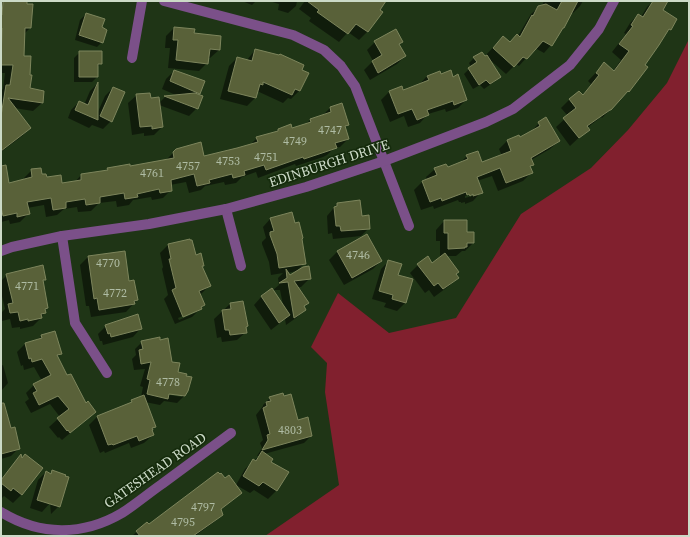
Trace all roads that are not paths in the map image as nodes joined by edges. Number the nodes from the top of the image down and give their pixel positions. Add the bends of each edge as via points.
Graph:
1 (142, 1) edge
2 (164, 1) edge
3 (614, 1) edge
4 (132, 58) dead end
5 (384, 161) junction
6 (226, 209) junction
7 (409, 226) dead end
8 (62, 236) junction
9 (1, 251) edge
10 (241, 266) dead end
11 (107, 373) dead end
12 (231, 433) dead end
13 (1, 512) edge

1 - 4 street
2 - 5 street via 293,35 324,50 341,66 355,86
3 - 5 street, EDINBURGH DRIVE via 599,29 570,65 513,108 486,122
5 - 6 street, EDINBURGH DRIVE via 306,187
5 - 7 street
6 - 8 street, EDINBURGH DRIVE via 149,224
6 - 10 street
8 - 9 street, EDINBURGH DRIVE
8 - 11 street via 75,323
12 - 13 street, GATESHEAD ROAD via 122,512 88,528 66,530 30,526

